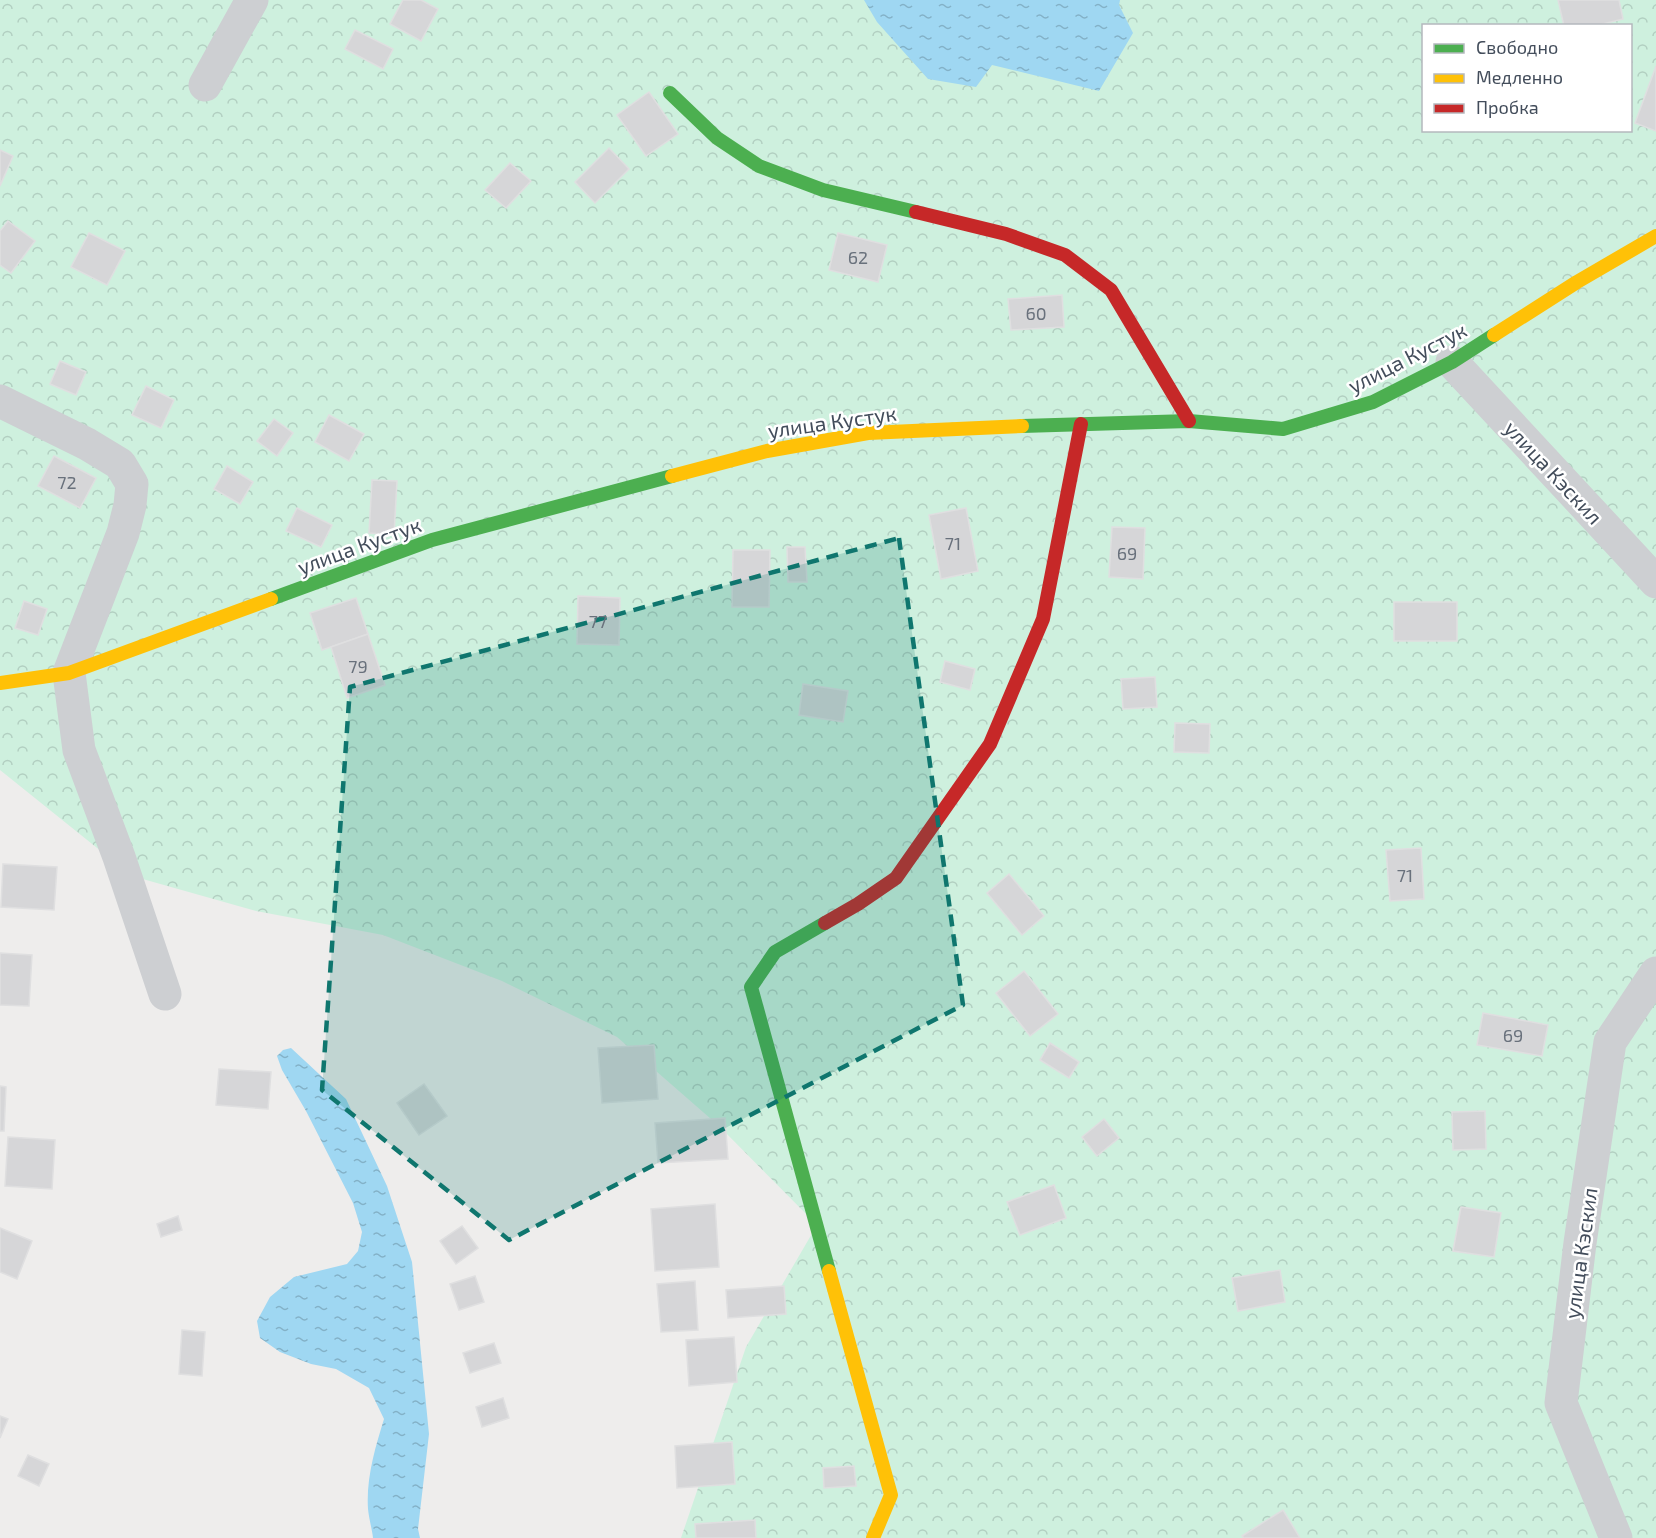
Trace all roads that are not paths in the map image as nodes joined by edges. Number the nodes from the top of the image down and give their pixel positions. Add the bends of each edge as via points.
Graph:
1 (252, 0) edge
2 (205, 85) dead end
3 (670, 93) dead end
4 (1656, 236) edge
5 (1452, 362) junction
6 (0, 402) edge
7 (1190, 421) junction
8 (1081, 424) junction
9 (1656, 582) edge
10 (69, 673) junction
11 (0, 682) edge
12 (1656, 973) edge
13 (165, 994) dead end
14 (873, 1538) edge
15 (1616, 1538) edge

1 - 2 street
3 - 7 street via 717,138 759,166 823,190 1006,234 1065,255 1111,290
4 - 5 street, улица Кустук
5 - 7 street, улица Кустук via 1373,402 1283,429
5 - 9 street, улица Кэскил
6 - 10 street via 120,464 132,484 123,533
7 - 8 street, улица Кустук
8 - 10 street, улица Кустук via 868,434 767,451 432,540
8 - 14 street via 1043,619 990,744 896,878 775,952 751,987 891,1496
10 - 11 street, улица Кустук
10 - 13 street via 79,750
12 - 15 street, улица Кэскил via 1610,1042 1561,1403

